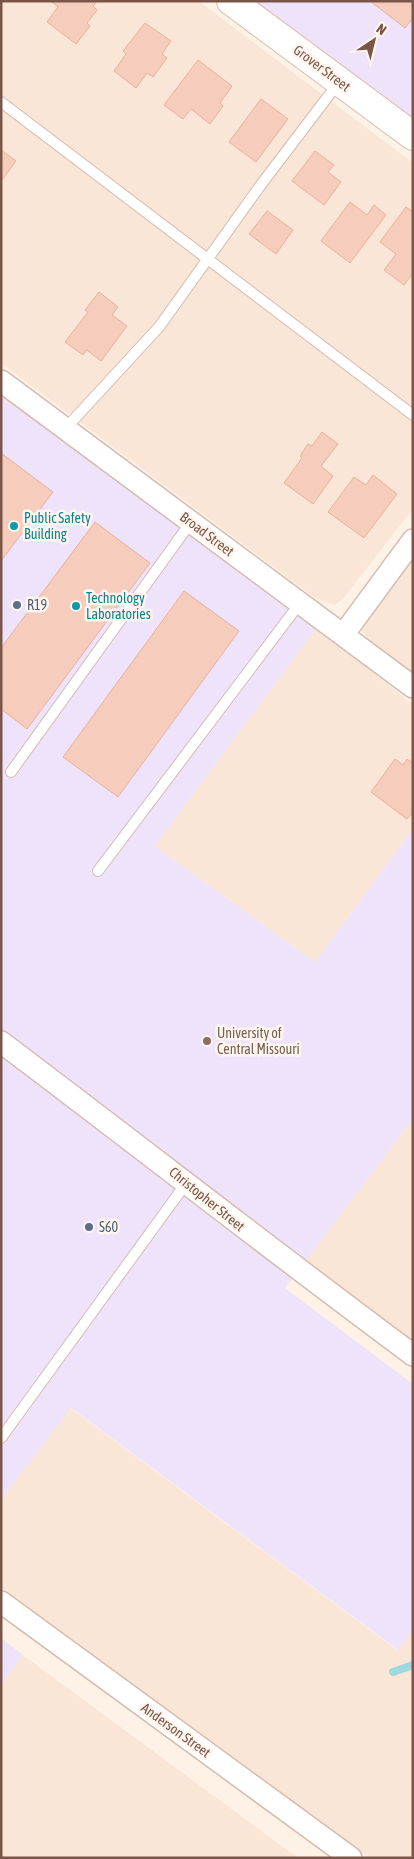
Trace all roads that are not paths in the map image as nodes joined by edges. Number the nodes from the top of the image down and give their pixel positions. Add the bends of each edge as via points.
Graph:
1 (231, 1) edge
2 (340, 81) junction
3 (1, 102) edge
4 (413, 136) edge
5 (207, 258) junction
6 (2, 384) edge
7 (413, 416) edge
8 (65, 429) junction
9 (191, 522) junction
10 (413, 540) edge
11 (300, 603) junction
12 (343, 635) junction
13 (413, 687) edge
14 (11, 772) dead end
15 (98, 871) dead end
16 (1, 1042) edge
17 (187, 1182) junction
18 (413, 1355) edge
19 (1, 1438) edge
20 (1, 1602) edge
21 (350, 1858) edge

1 - 2 street, Grover Street
2 - 4 street, Grover Street
2 - 5 lane
3 - 5 lane
5 - 7 lane
5 - 8 lane via 159,327
6 - 8 street, Broad Street
8 - 9 street, Broad Street
9 - 11 street, Broad Street
9 - 14 lane
10 - 12 street
11 - 12 street, Broad Street
11 - 15 lane
12 - 13 street, Broad Street
16 - 17 street, Christopher Street
17 - 18 street, Christopher Street
17 - 19 lane
20 - 21 street, Anderson Street

